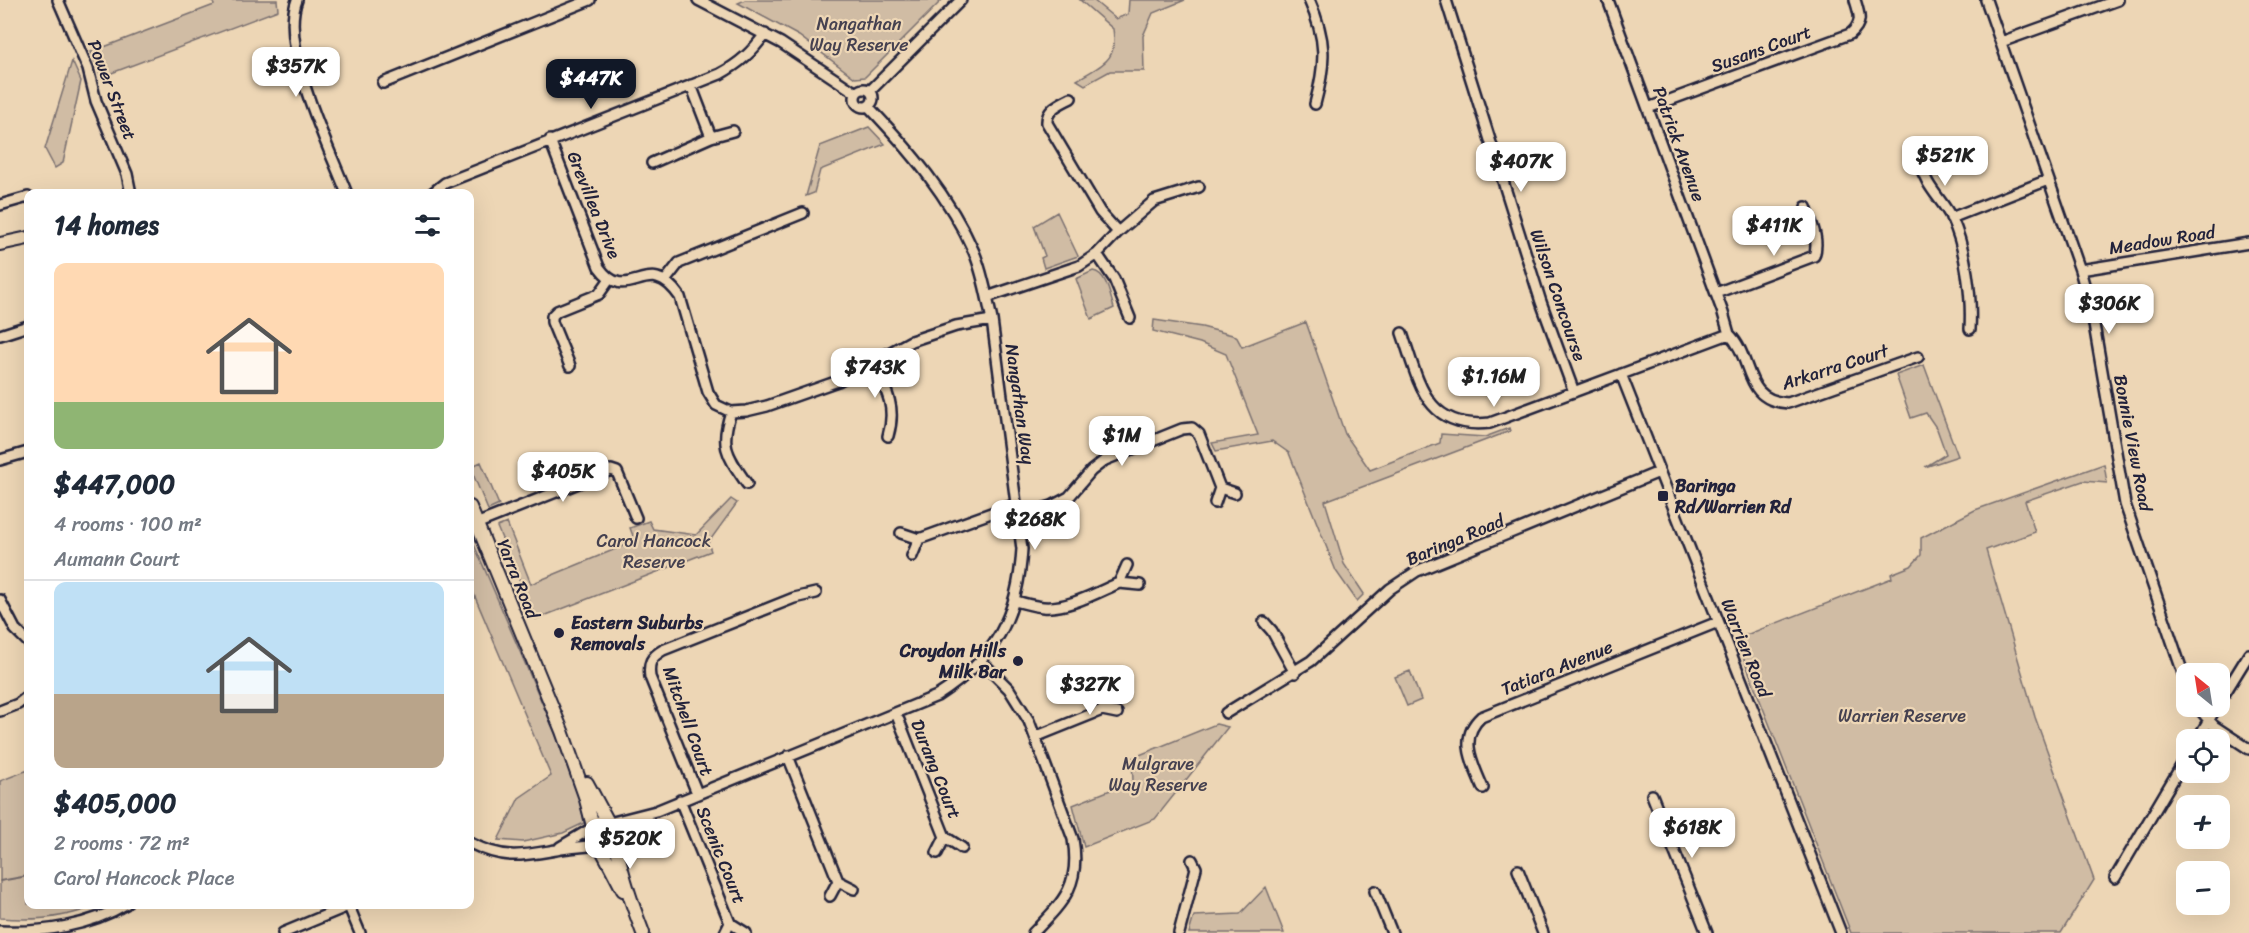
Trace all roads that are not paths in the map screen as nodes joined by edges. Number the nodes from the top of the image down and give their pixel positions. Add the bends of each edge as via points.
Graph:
1 (58, 0) edge
2 (297, 0) edge
3 (590, 0) edge
4 (698, 0) edge
5 (961, 0) edge
6 (1309, 0) edge
7 (1608, 0) edge
8 (1855, 0) edge
9 (1986, 0) edge
10 (2118, 0) edge
11 (1449, 1) edge
12 (765, 34) junction
13 (2001, 42) junction
14 (383, 83) dead end
15 (691, 85) junction
16 (870, 91) junction
17 (856, 93) junction
18 (1071, 98) dead end
19 (1315, 104) dead end
20 (868, 106) junction
21 (1648, 108) junction
22 (733, 131) dead end
23 (711, 137) junction
24 (550, 140) junction
25 (652, 163) dead end
26 (1920, 163) dead end
27 (2048, 180) junction
28 (1199, 187) dead end
29 (130, 189) edge
30 (345, 189) edge
31 (437, 189) edge
32 (24, 198) edge
33 (0, 205) edge
34 (1806, 207) dead end
35 (802, 213) dead end
36 (1951, 218) junction
37 (1118, 232) junction
38 (24, 239) edge
39 (2249, 243) edge
40 (0, 244) edge
41 (1097, 254) junction
42 (2080, 270) junction
43 (609, 280) junction
44 (665, 281) junction
45 (1716, 293) junction
46 (987, 297) junction
47 (1130, 318) dead end
48 (992, 320) junction
49 (24, 327) edge
50 (1970, 329) dead end
51 (1402, 333) dead end
52 (1729, 334) junction
53 (0, 335) edge
54 (1918, 357) dead end
55 (872, 362) junction
56 (570, 366) dead end
57 (1621, 374) junction
58 (1574, 392) junction
59 (731, 412) junction
60 (888, 436) dead end
61 (24, 453) edge
62 (0, 460) edge
63 (1659, 472) junction
64 (747, 484) dead end
65 (1220, 488) junction
66 (1235, 493) dead end
67 (1215, 503) dead end
68 (1016, 504) junction
69 (1017, 517) junction
70 (474, 518) edge
71 (636, 518) dead end
72 (476, 524) junction
73 (901, 533) dead end
74 (920, 539) junction
75 (912, 556) dead end
76 (1127, 565) dead end
77 (1119, 583) junction
78 (1140, 585) dead end
79 (816, 593) dead end
80 (0, 600) edge
81 (1015, 601) junction
82 (1264, 622) dead end
83 (1718, 622) junction
84 (24, 638) edge
85 (2249, 654) edge
86 (981, 661) junction
87 (2179, 663) edge
88 (1295, 673) junction
89 (2230, 685) edge
90 (1108, 697) dead end
91 (24, 699) edge
92 (1102, 710) junction
93 (0, 711) edge
94 (896, 713) junction
95 (1117, 713) dead end
96 (1226, 713) dead end
97 (2206, 717) edge
98 (2210, 717) edge
99 (2208, 720) junction
100 (2203, 729) edge
101 (561, 731) junction
102 (1035, 737) junction
103 (2249, 749) edge
104 (788, 756) junction
105 (2176, 775) edge
106 (1483, 788) dead end
107 (698, 793) junction
108 (1652, 795) dead end
109 (680, 800) junction
110 (656, 811) junction
111 (608, 822) junction
112 (593, 827) junction
113 (615, 836) junction
114 (945, 837) junction
115 (474, 845) edge
116 (599, 845) junction
117 (962, 848) dead end
118 (555, 850) junction
119 (937, 853) dead end
120 (1191, 860) dead end
121 (1518, 870) dead end
122 (2115, 878) dead end
123 (838, 881) junction
124 (854, 889) dead end
125 (1375, 891) dead end
126 (830, 896) dead end
127 (118, 909) edge
128 (339, 909) edge
129 (350, 909) edge
130 (633, 909) junction
131 (730, 923) junction
132 (0, 931) edge
133 (283, 933) edge
134 (360, 933) edge
135 (643, 933) edge
136 (725, 933) edge
137 (746, 933) edge
138 (1032, 933) edge
139 (1179, 933) edge
140 (1392, 933) edge
141 (1543, 933) edge
142 (1707, 933) edge
143 (1841, 933) edge

1 - 29 street, Power Street
2 - 30 street via 292,20 297,62
3 - 14 street
4 - 12 street
5 - 16 street
6 - 19 street via 1323,41 1324,72
7 - 21 street, Patrick Avenue
8 - 21 street, Susans Court via 1860,19 1850,34
9 - 13 street, Bonnie View Road
10 - 13 street
11 - 58 street, Wilson Concourse via 1541,302
12 - 15 street via 741,62
12 - 17 street
13 - 27 street, Bonnie View Road
15 - 23 street
15 - 24 street
16 - 17 street via 862,89
16 - 20 street via 873,99
17 - 20 street via 858,104
18 - 37 street via 1051,110 1047,118 1049,129 1100,212
20 - 46 street, Nangathan Way via 934,181 955,214 975,255
21 - 45 street, Patrick Avenue
22 - 23 street
23 - 25 street
24 - 31 street
24 - 43 street, Grevillea Drive via 599,267
26 - 36 street via 1932,193
27 - 36 street
27 - 42 street, Bonnie View Road
28 - 37 street via 1154,201
32 - 33 street
34 - 45 street via 1816,240 1814,256
35 - 44 street via 679,263
36 - 50 street via 1964,261
37 - 41 street
38 - 40 main road
39 - 42 street, Meadow Road
41 - 46 street via 1079,266
41 - 47 street via 1114,279
42 - 87 street, Bonnie View Road via 2092,313 2125,504
43 - 44 street via 627,284 658,277
43 - 56 street via 599,294 552,316
44 - 59 street via 680,297 708,392 716,405
45 - 52 street, Patrick Avenue
46 - 48 street, Nangathan Way
48 - 55 street via 931,333
48 - 68 street, Nangathan Way
49 - 53 street
51 - 58 street via 1427,400 1455,422 1490,423
52 - 54 street, Arkarra Court via 1738,345 1755,388 1780,403
52 - 57 street
55 - 59 street via 838,381 796,397
55 - 60 street via 892,408
57 - 58 street
57 - 63 street, Warrien Road
59 - 64 street via 724,437 726,448
61 - 62 street
63 - 83 street, Warrien Road
63 - 88 street, Baringa Road via 1417,571 1390,589
65 - 66 street
65 - 67 street
65 - 69 street via 1199,434 1192,428 1182,429 1104,460 1069,497
68 - 69 street, Nangathan Way
68 - 74 street
69 - 81 street, Nangathan Way via 1022,549
70 - 72 main road, Yarra Road
71 - 72 street via 616,472 610,470
72 - 101 main road, Yarra Road
73 - 74 street
74 - 75 street
76 - 77 street
77 - 78 street
77 - 81 street via 1057,606
79 - 107 street, Mitchell Court via 761,611 652,658 650,677
80 - 84 street
81 - 86 street, Nangathan Way via 1000,635
82 - 88 street
83 - 106 street, Tatiara Avenue via 1481,717 1468,734 1468,746
83 - 143 street, Warrien Road
85 - 89 street
86 - 94 street, Nangathan Way via 937,696
86 - 102 street via 1015,698
88 - 96 street, Baringa Road
90 - 92 street
91 - 93 street
92 - 95 street
92 - 102 street
94 - 104 street, Nangathan Way
94 - 114 street, Durang Court
97 - 99 street
98 - 99 street
99 - 100 street
99 - 103 street
101 - 111 main road, Yarra Road
101 - 112 main road, Yarra Road
102 - 138 street via 1067,820 1076,858 1059,908
104 - 107 street, Nangathan Way
104 - 123 street
105 - 122 street
107 - 109 street, Nangathan Way
108 - 142 street
109 - 110 street, Nangathan Way
109 - 131 street, Scenic Court
110 - 111 street, Nangathan Way
110 - 113 street, Nangathan Way
111 - 112 main road via 598,822
111 - 113 main road
112 - 116 main road via 592,840
112 - 118 street
113 - 116 main road via 611,843
113 - 130 main road
114 - 117 street, Durang Court
114 - 119 street, Durang Court
115 - 118 street via 501,855 525,856
116 - 118 street
116 - 130 main road
120 - 139 street via 1196,868
121 - 141 street
123 - 124 street
123 - 126 street
125 - 140 street
127 - 132 street via 91,925 36,933
128 - 133 street
129 - 134 street
130 - 135 main road
131 - 136 street, Scenic Court
131 - 137 street, Scenic Court

